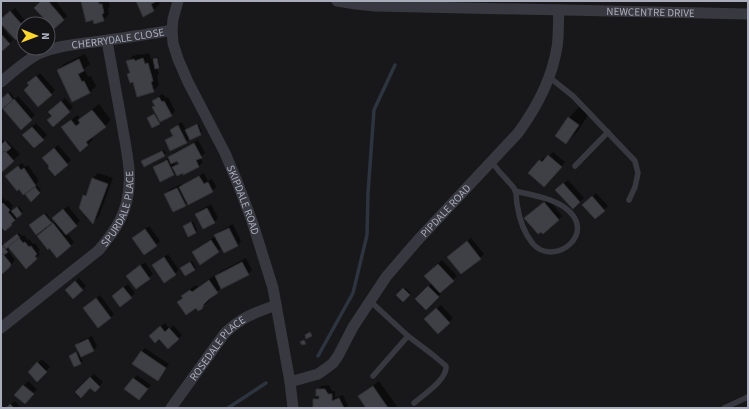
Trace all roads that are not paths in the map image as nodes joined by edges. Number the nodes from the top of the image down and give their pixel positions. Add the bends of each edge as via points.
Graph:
1 (178, 1) edge
2 (337, 1) edge
3 (559, 10) junction
4 (748, 14) edge
5 (172, 30) junction
6 (107, 40) junction
7 (549, 77) junction
8 (1, 82) edge
9 (608, 132) junction
10 (491, 161) junction
11 (575, 166) dead end
12 (515, 191) junction
13 (629, 200) dead end
14 (370, 301) junction
15 (276, 305) junction
16 (1, 328) edge
17 (408, 336) junction
18 (373, 376) dead end
19 (290, 382) junction
20 (748, 397) edge
21 (414, 403) dead end
22 (171, 408) edge
23 (293, 408) edge
24 (724, 408) edge

1 - 5 street, SKIPDALE ROAD
2 - 3 street, NEWCENTRE DRIVE via 375,6
3 - 4 street, NEWCENTRE DRIVE
3 - 7 street, PIPDALE ROAD via 557,46
5 - 6 street, CHERRYDALE CLOSE
5 - 15 street, SKIPDALE ROAD via 178,59 225,153 252,221
6 - 8 street, CHERRYDALE CLOSE via 55,48 39,54
6 - 16 street, SPURDALE PLACE via 130,179 122,217 99,250
7 - 9 lane via 573,96
7 - 10 street, PIPDALE ROAD via 528,119
9 - 11 lane
9 - 13 lane via 635,161 638,173
10 - 12 lane
10 - 14 street, PIPDALE ROAD via 400,260
12 - 12 lane via 522,224 534,244 546,252 553,252 560,251 572,243 578,228 573,215 553,201
14 - 17 lane
14 - 19 street, PIPDALE ROAD via 333,363 318,374
15 - 19 street, SKIPDALE ROAD
15 - 22 street, ROSEDALE PLACE via 244,318 225,333
17 - 18 lane
17 - 21 lane via 445,364 446,369 439,381
19 - 23 street, SKIPDALE ROAD
20 - 24 lane

